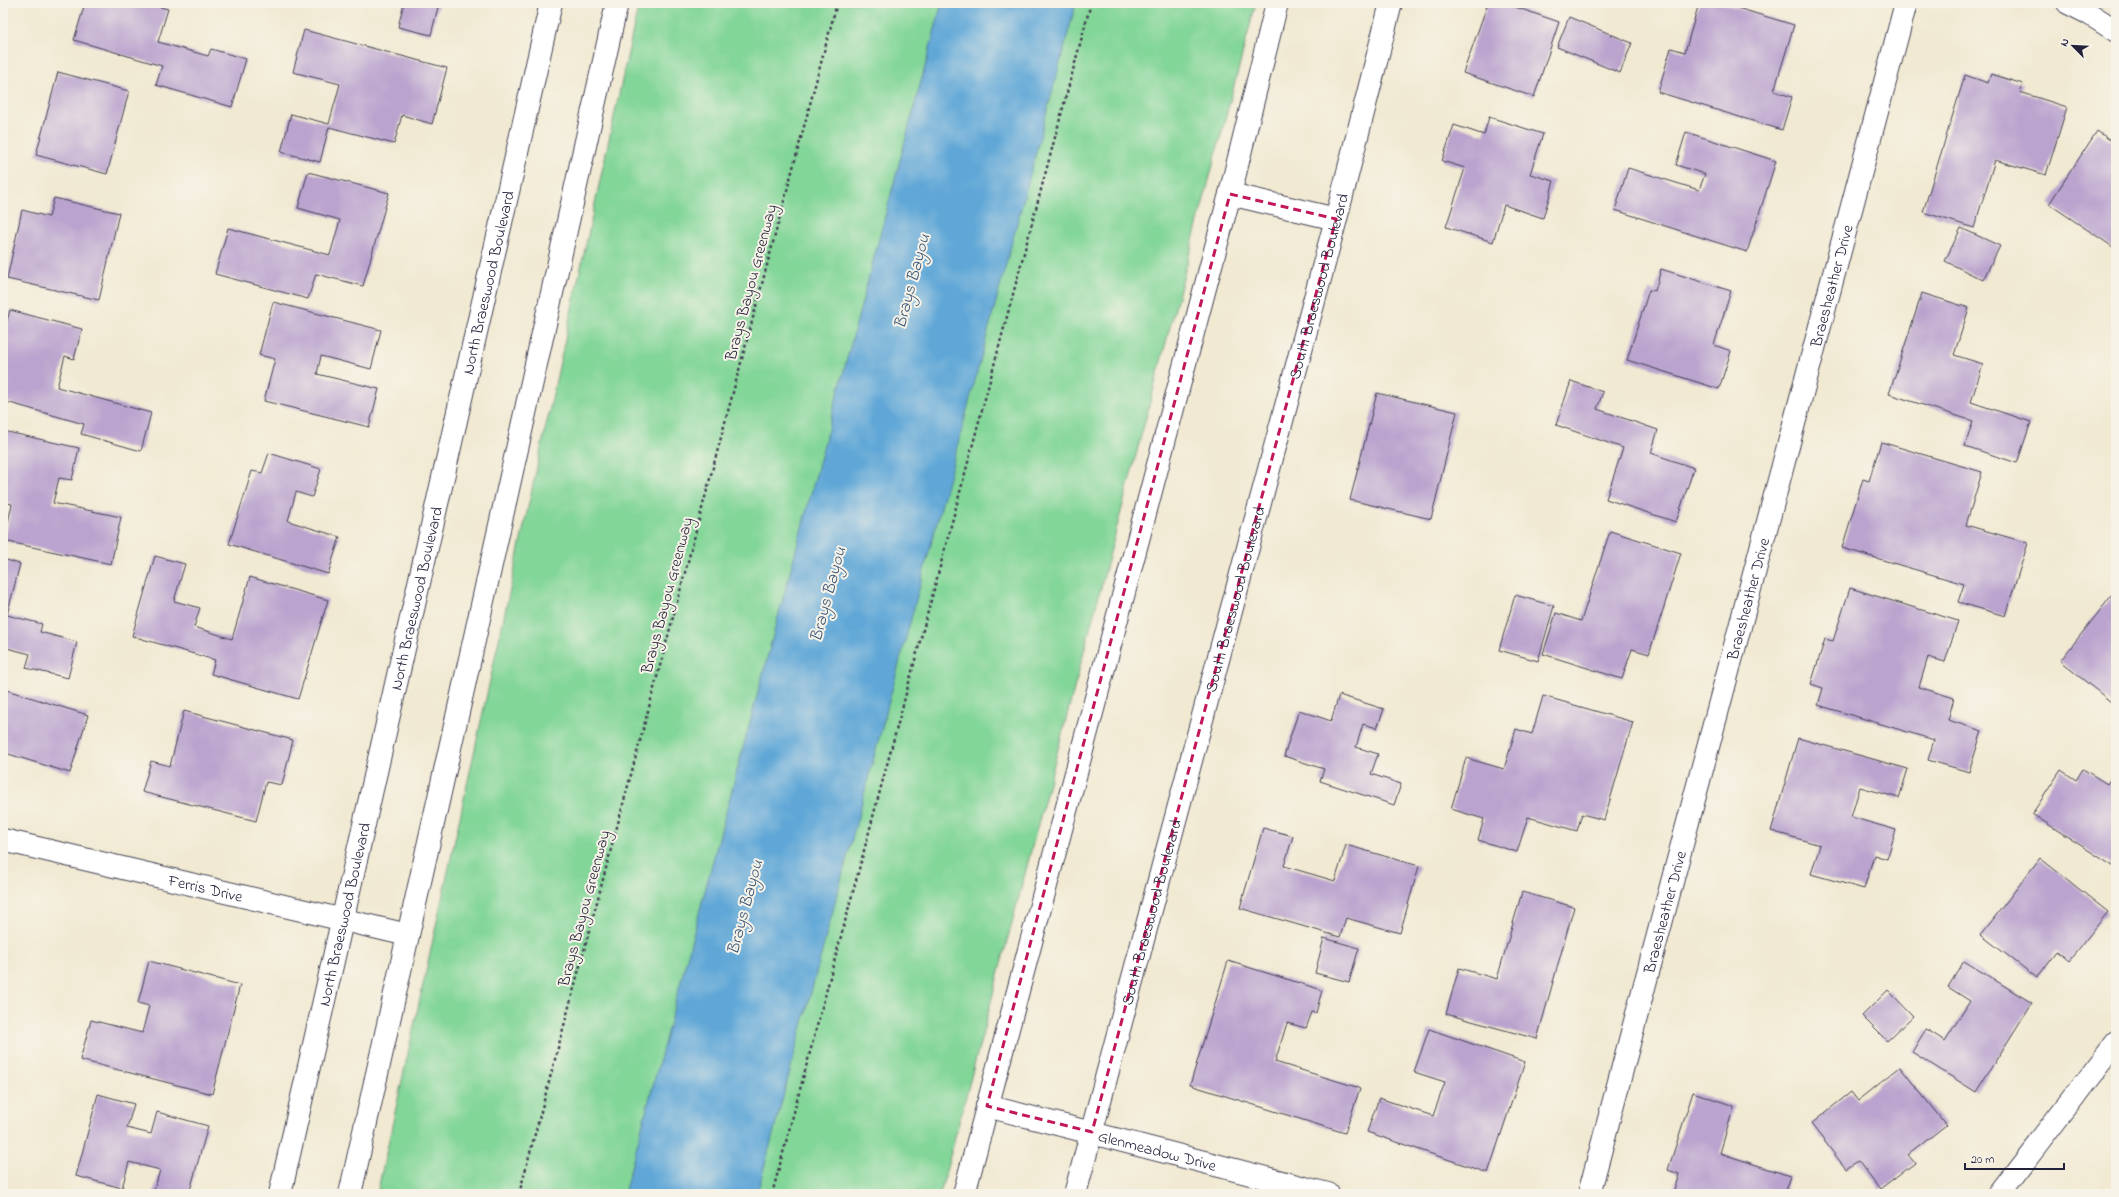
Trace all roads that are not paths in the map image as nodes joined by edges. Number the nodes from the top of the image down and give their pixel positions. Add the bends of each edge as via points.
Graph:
1 (551, 3) edge
2 (618, 3) edge
3 (1277, 3) edge
4 (1391, 3) edge
5 (1906, 3) edge
6 (2068, 3) edge
7 (2116, 31) edge
8 (1230, 194) junction
9 (1336, 219) junction
10 (3, 840) edge
11 (341, 919) junction
12 (408, 935) junction
13 (2116, 1042) edge
14 (987, 1106) junction
15 (1092, 1132) junction
16 (280, 1194) edge
17 (350, 1194) edge
18 (964, 1194) edge
19 (1075, 1194) edge
20 (1328, 1194) edge
21 (1589, 1194) edge
22 (1999, 1194) edge

1 - 11 main road, North Braeswood Boulevard
2 - 12 main road
3 - 8 main road
4 - 9 main road, South Braeswood Boulevard
5 - 21 main road, Braesheather Drive
6 - 7 main road
8 - 9 main road
8 - 14 main road
9 - 15 main road, South Braeswood Boulevard
10 - 11 main road, Ferris Drive
11 - 12 main road, Ferris Drive
11 - 16 main road, North Braeswood Boulevard
12 - 17 main road
13 - 22 main road
14 - 15 main road, Glenmeadow Drive
14 - 18 main road
15 - 19 main road, South Braeswood Boulevard
15 - 20 main road, Glenmeadow Drive

